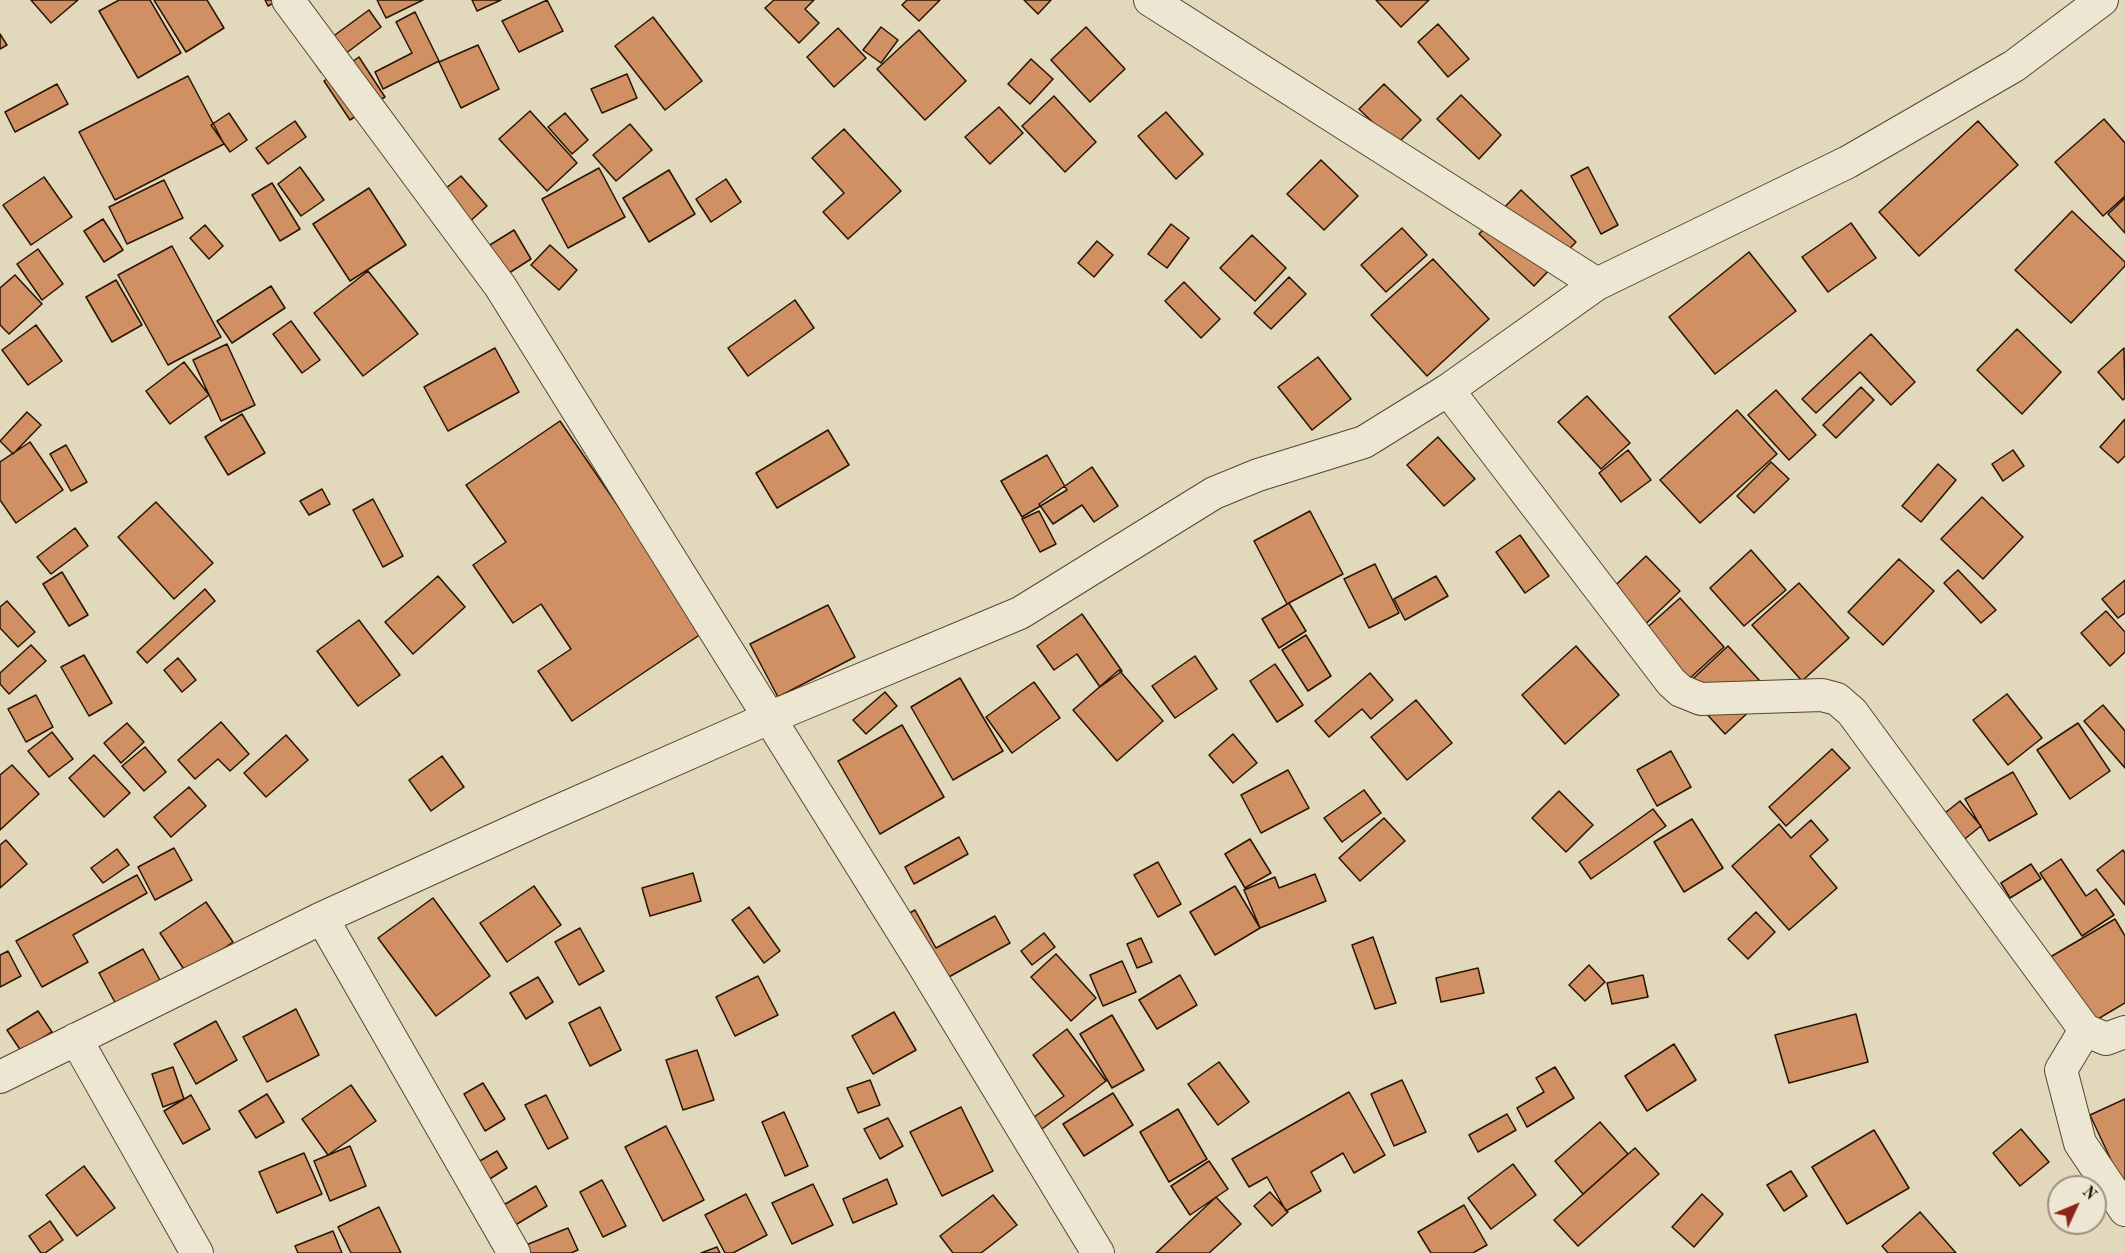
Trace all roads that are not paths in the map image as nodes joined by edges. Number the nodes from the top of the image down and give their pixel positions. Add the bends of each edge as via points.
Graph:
1 (288, 0) edge
2 (1150, 0) edge
3 (2102, 0) edge
4 (1597, 284) junction
5 (1448, 390) junction
6 (769, 718) junction
7 (322, 918) junction
8 (2085, 1030) junction
9 (2125, 1032) edge
10 (76, 1039) junction
11 (0, 1077) edge
12 (2125, 1210) edge
13 (197, 1253) edge
14 (514, 1253) edge
15 (1098, 1253) edge

1 - 6 street via 500,286
2 - 4 street
3 - 4 street via 2014,66 1848,162
4 - 5 street
5 - 6 street via 1364,442 1214,493 1020,613
5 - 8 street via 1681,691 1701,699 1822,695 1837,699 1852,712
6 - 7 street
6 - 15 street
7 - 10 street
7 - 14 street
8 - 9 street via 2106,1039
8 - 12 street via 2061,1070 2080,1143
10 - 11 street
10 - 13 street

